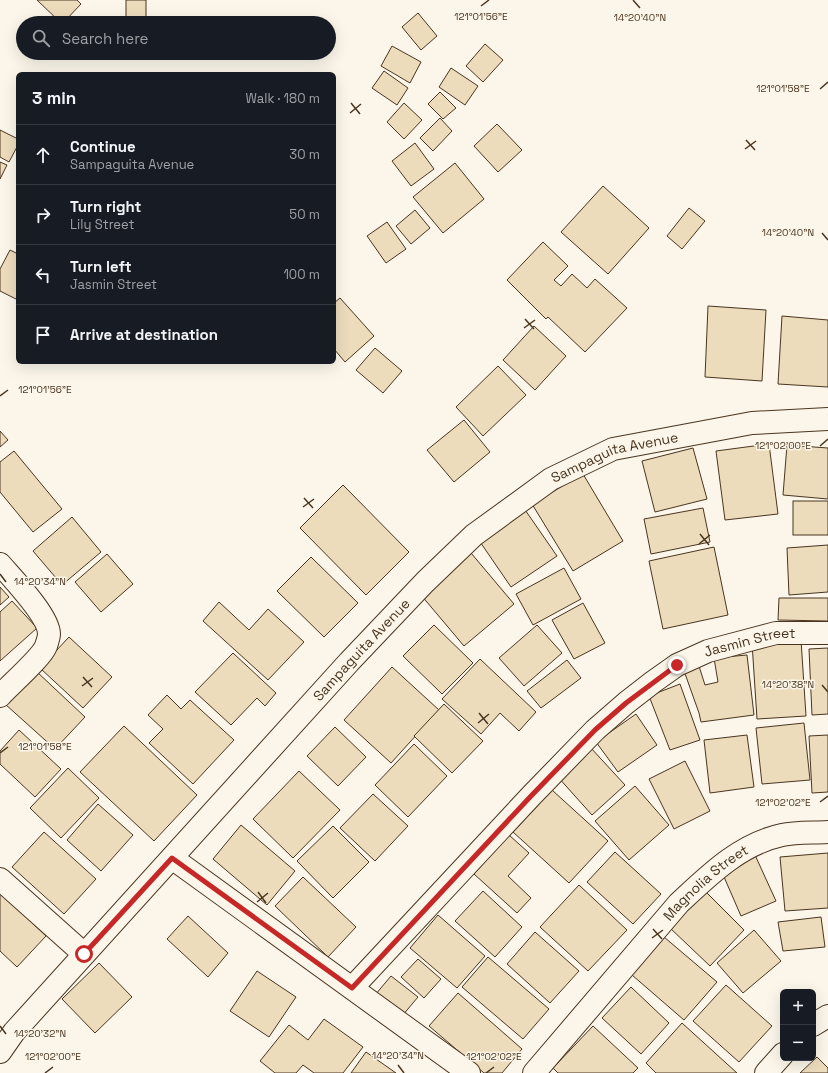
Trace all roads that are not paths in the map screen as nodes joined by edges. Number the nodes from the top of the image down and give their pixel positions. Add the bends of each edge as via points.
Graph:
1 (828, 419) edge
2 (0, 564) edge
3 (828, 632) edge
4 (0, 696) edge
5 (828, 832) edge
6 (172, 858) junction
7 (0, 879) edge
8 (84, 954) junction
9 (352, 988) junction
10 (828, 1016) edge
11 (816, 1023) edge
12 (0, 1052) edge
13 (780, 1057) edge
14 (469, 1073) edge
15 (534, 1073) edge
16 (766, 1073) edge

1 - 6 street, Sampaguita Avenue via 752,423 613,449 551,479 474,535 425,582
2 - 4 street via 43,616 49,634 46,647
3 - 9 street, Jasmin Street via 776,633 708,651 677,665 654,682 595,730
5 - 15 street, Magnolia Street via 783,834 757,843 734,856 706,878 679,904
6 - 8 street, Sampaguita Avenue
6 - 9 street
7 - 8 street
8 - 12 street, Sampaguita Avenue via 14,1032
9 - 14 street
10 - 11 street
13 - 16 street

